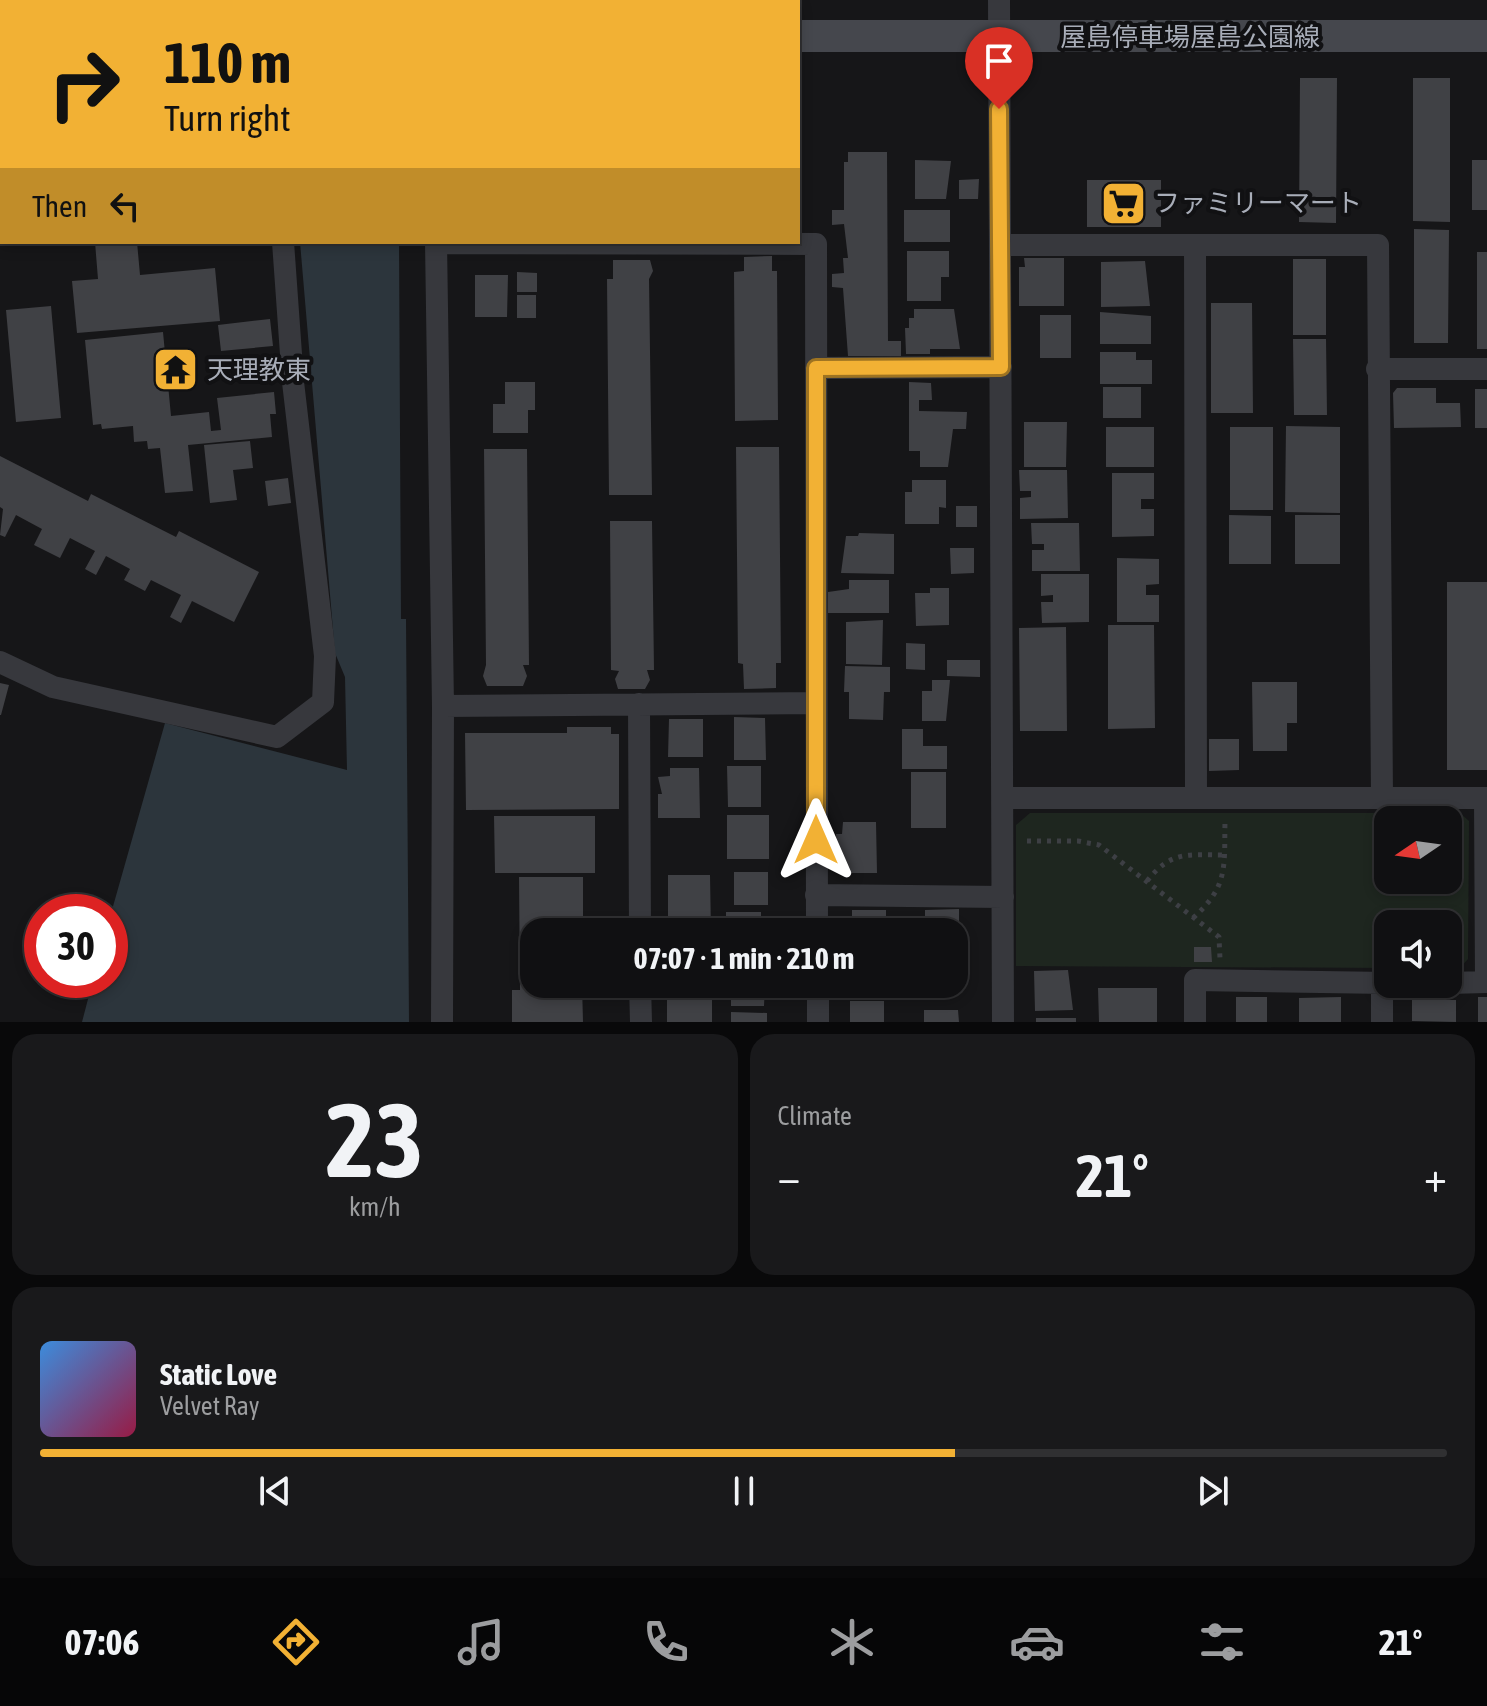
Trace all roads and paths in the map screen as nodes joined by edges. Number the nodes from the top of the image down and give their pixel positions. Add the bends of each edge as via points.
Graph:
1 (999, 0) edge
2 (800, 36) edge
3 (999, 36) junction
4 (1487, 36) edge
5 (283, 244) edge
6 (436, 244) edge
7 (800, 244) edge
8 (1000, 245) junction
9 (1195, 246) junction
10 (1001, 367) junction
11 (816, 368) junction
12 (1377, 369) junction
13 (1487, 369) edge
14 (0, 662) edge
15 (816, 703) junction
16 (639, 704) junction
17 (443, 706) junction
18 (1003, 798) junction
19 (1196, 798) junction
20 (1486, 798) edge
21 (1382, 799) junction
22 (1225, 808) dead end
23 (1023, 841) dead end
24 (1225, 855) junction
25 (1147, 881) junction
26 (816, 895) junction
27 (1003, 897) junction
28 (640, 918) edge
29 (817, 918) edge
30 (1193, 918) junction
31 (1221, 980) junction
32 (1487, 982) edge
33 (1374, 983) edge
34 (1462, 983) edge
35 (640, 998) edge
36 (818, 998) edge
37 (1384, 998) edge
38 (442, 1022) edge
39 (641, 1022) edge
40 (818, 1022) edge
41 (1003, 1022) edge
42 (1195, 1022) edge
43 (1382, 1022) edge

1 - 3 street
2 - 3 main road, 屋島停車場屋島公園線
3 - 4 main road, 屋島停車場屋島公園線
3 - 8 street
5 - 14 street via 293,382 325,656 323,702 277,737 53,687
6 - 17 street
7 - 11 street via 816,244
8 - 9 street
8 - 10 street
9 - 12 street via 1378,245
9 - 19 street
10 - 11 street
10 - 18 street
11 - 15 street
12 - 13 street
12 - 21 street
15 - 16 street
15 - 26 street
16 - 17 street
16 - 28 street
17 - 38 street
18 - 19 street
18 - 27 street
19 - 21 street
20 - 21 street
20 - 32 street
22 - 24 path
23 - 25 path via 1099,845
24 - 25 path via 1173,856
24 - 30 path via 1219,892
25 - 30 path
26 - 27 street
26 - 29 street
27 - 41 street
30 - 31 path via 1219,937
31 - 33 street
31 - 42 street via 1195,980
32 - 34 street
35 - 39 street
36 - 40 street
37 - 43 street

